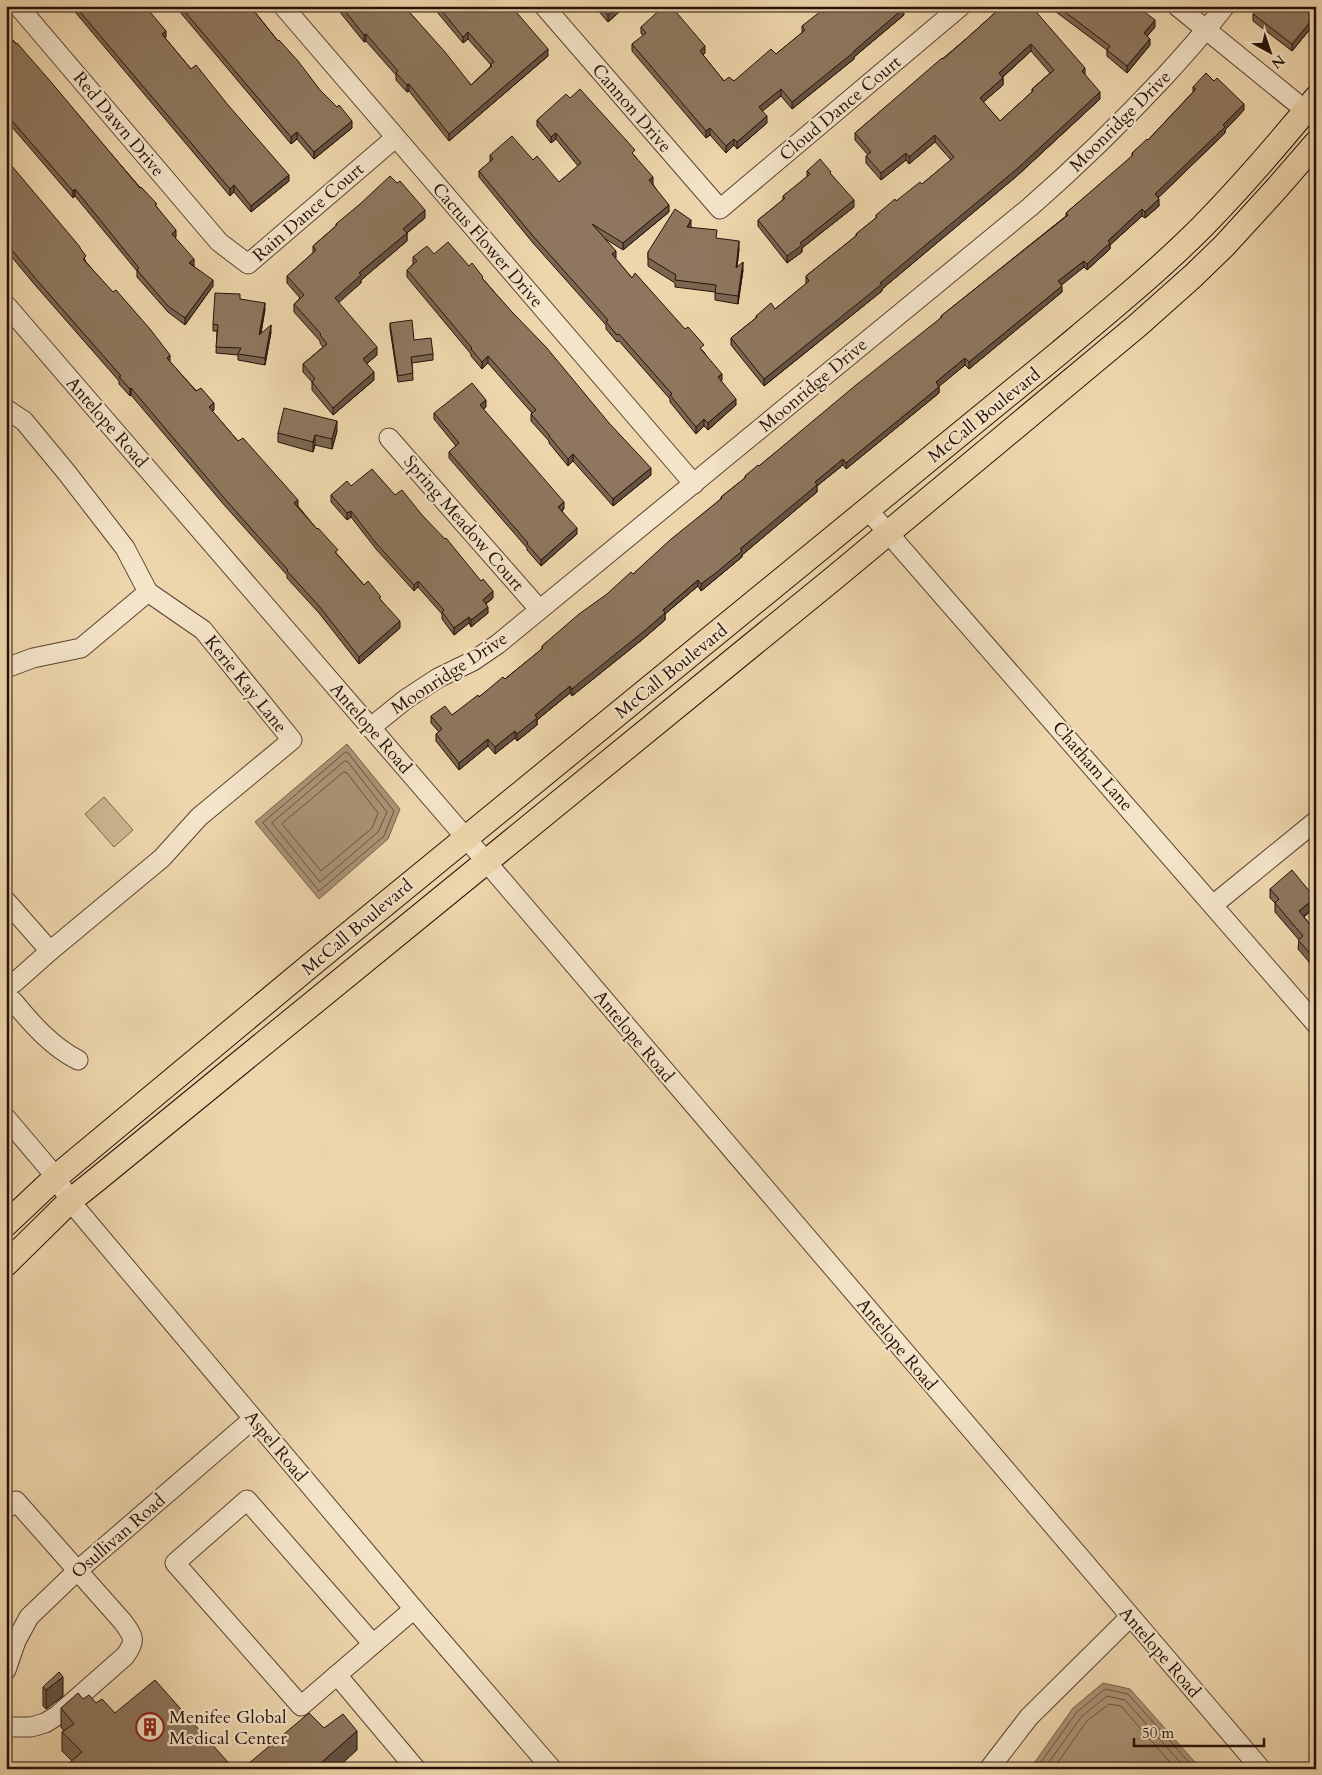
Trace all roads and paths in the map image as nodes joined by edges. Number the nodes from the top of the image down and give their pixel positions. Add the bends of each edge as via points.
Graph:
1 (18, 6) edge
2 (283, 6) edge
3 (544, 6) edge
4 (960, 6) edge
5 (1177, 6) edge
6 (1225, 6) edge
7 (1207, 30) junction
8 (1312, 109) edge
9 (395, 138) junction
10 (1316, 143) edge
11 (720, 210) joint
12 (219, 242) joint
13 (6, 305) edge
14 (6, 409) edge
15 (389, 438) dead end
16 (694, 484) junction
17 (868, 510) junction
18 (888, 532) junction
19 (148, 592) junction
20 (539, 609) junction
21 (6, 668) edge
22 (370, 728) junction
23 (1316, 821) edge
24 (466, 838) junction
25 (485, 862) junction
26 (6, 901) edge
27 (1213, 905) junction
28 (50, 951) junction
29 (10, 992) edge
30 (1316, 1024) edge
31 (78, 1060) dead end
32 (6, 1118) edge
33 (56, 1177) junction
34 (70, 1202) junction
35 (6, 1224) edge
36 (6, 1264) edge
37 (253, 1419) junction
38 (6, 1509) edge
39 (77, 1571) junction
40 (414, 1609) junction
41 (1130, 1617) junction
42 (373, 1644) junction
43 (6, 1670) edge
44 (337, 1676) junction
45 (6, 1727) edge
46 (416, 1769) edge
47 (552, 1769) edge
48 (989, 1769) edge
49 (1261, 1769) edge

1 - 12 street, Red Dawn Drive
2 - 9 street, Cactus Flower Drive
3 - 11 street, Cannon Drive
4 - 11 street, Cloud Dance Court
5 - 7 street
6 - 7 street, Moonridge Drive
7 - 8 street
7 - 16 street, Moonridge Drive via 1079,164
8 - 17 main road, McCall Boulevard via 1166,262
9 - 12 street, Rain Dance Court via 248,264
9 - 16 street, Cactus Flower Drive
10 - 18 main road, McCall Boulevard via 1278,188 1193,276
13 - 22 street, Antelope Road
14 - 19 street, Kerie Kay Lane via 24,420 84,496 124,548
15 - 20 street, Spring Meadow Court
16 - 20 street, Moonridge Drive
17 - 18 street, Chatham Lane
17 - 24 main road, McCall Boulevard
18 - 25 main road, McCall Boulevard
18 - 27 street, Chatham Lane
19 - 21 street via 80,648 33,658
19 - 28 street, Kerie Kay Lane via 203,630 292,740 199,817 162,858
20 - 22 street, Moonridge Drive via 498,644 406,699
22 - 24 street, Antelope Road
23 - 27 street
24 - 25 street, Antelope Road
24 - 33 main road, McCall Boulevard
25 - 34 main road, McCall Boulevard
25 - 41 street, Antelope Road
26 - 28 street
27 - 30 street, Chatham Lane
28 - 29 street
29 - 31 street via 43,1033 66,1054
32 - 33 street, Aspel Road
33 - 34 street, Aspel Road
33 - 35 main road, McCall Boulevard
34 - 36 main road, McCall Boulevard
34 - 37 street, Aspel Road
37 - 39 street, Osullivan Road
37 - 40 street, Aspel Road
38 - 39 street via 16,1500
39 - 43 street, Osullivan Road via 29,1617
39 - 45 street via 123,1622 132,1635 133,1646 58,1715 31,1727
40 - 42 street
40 - 47 street, Aspel Road
41 - 48 street via 1029,1717
41 - 49 street, Antelope Road
42 - 44 street
42 - 44 street via 247,1500 174,1563 301,1706
44 - 46 street

